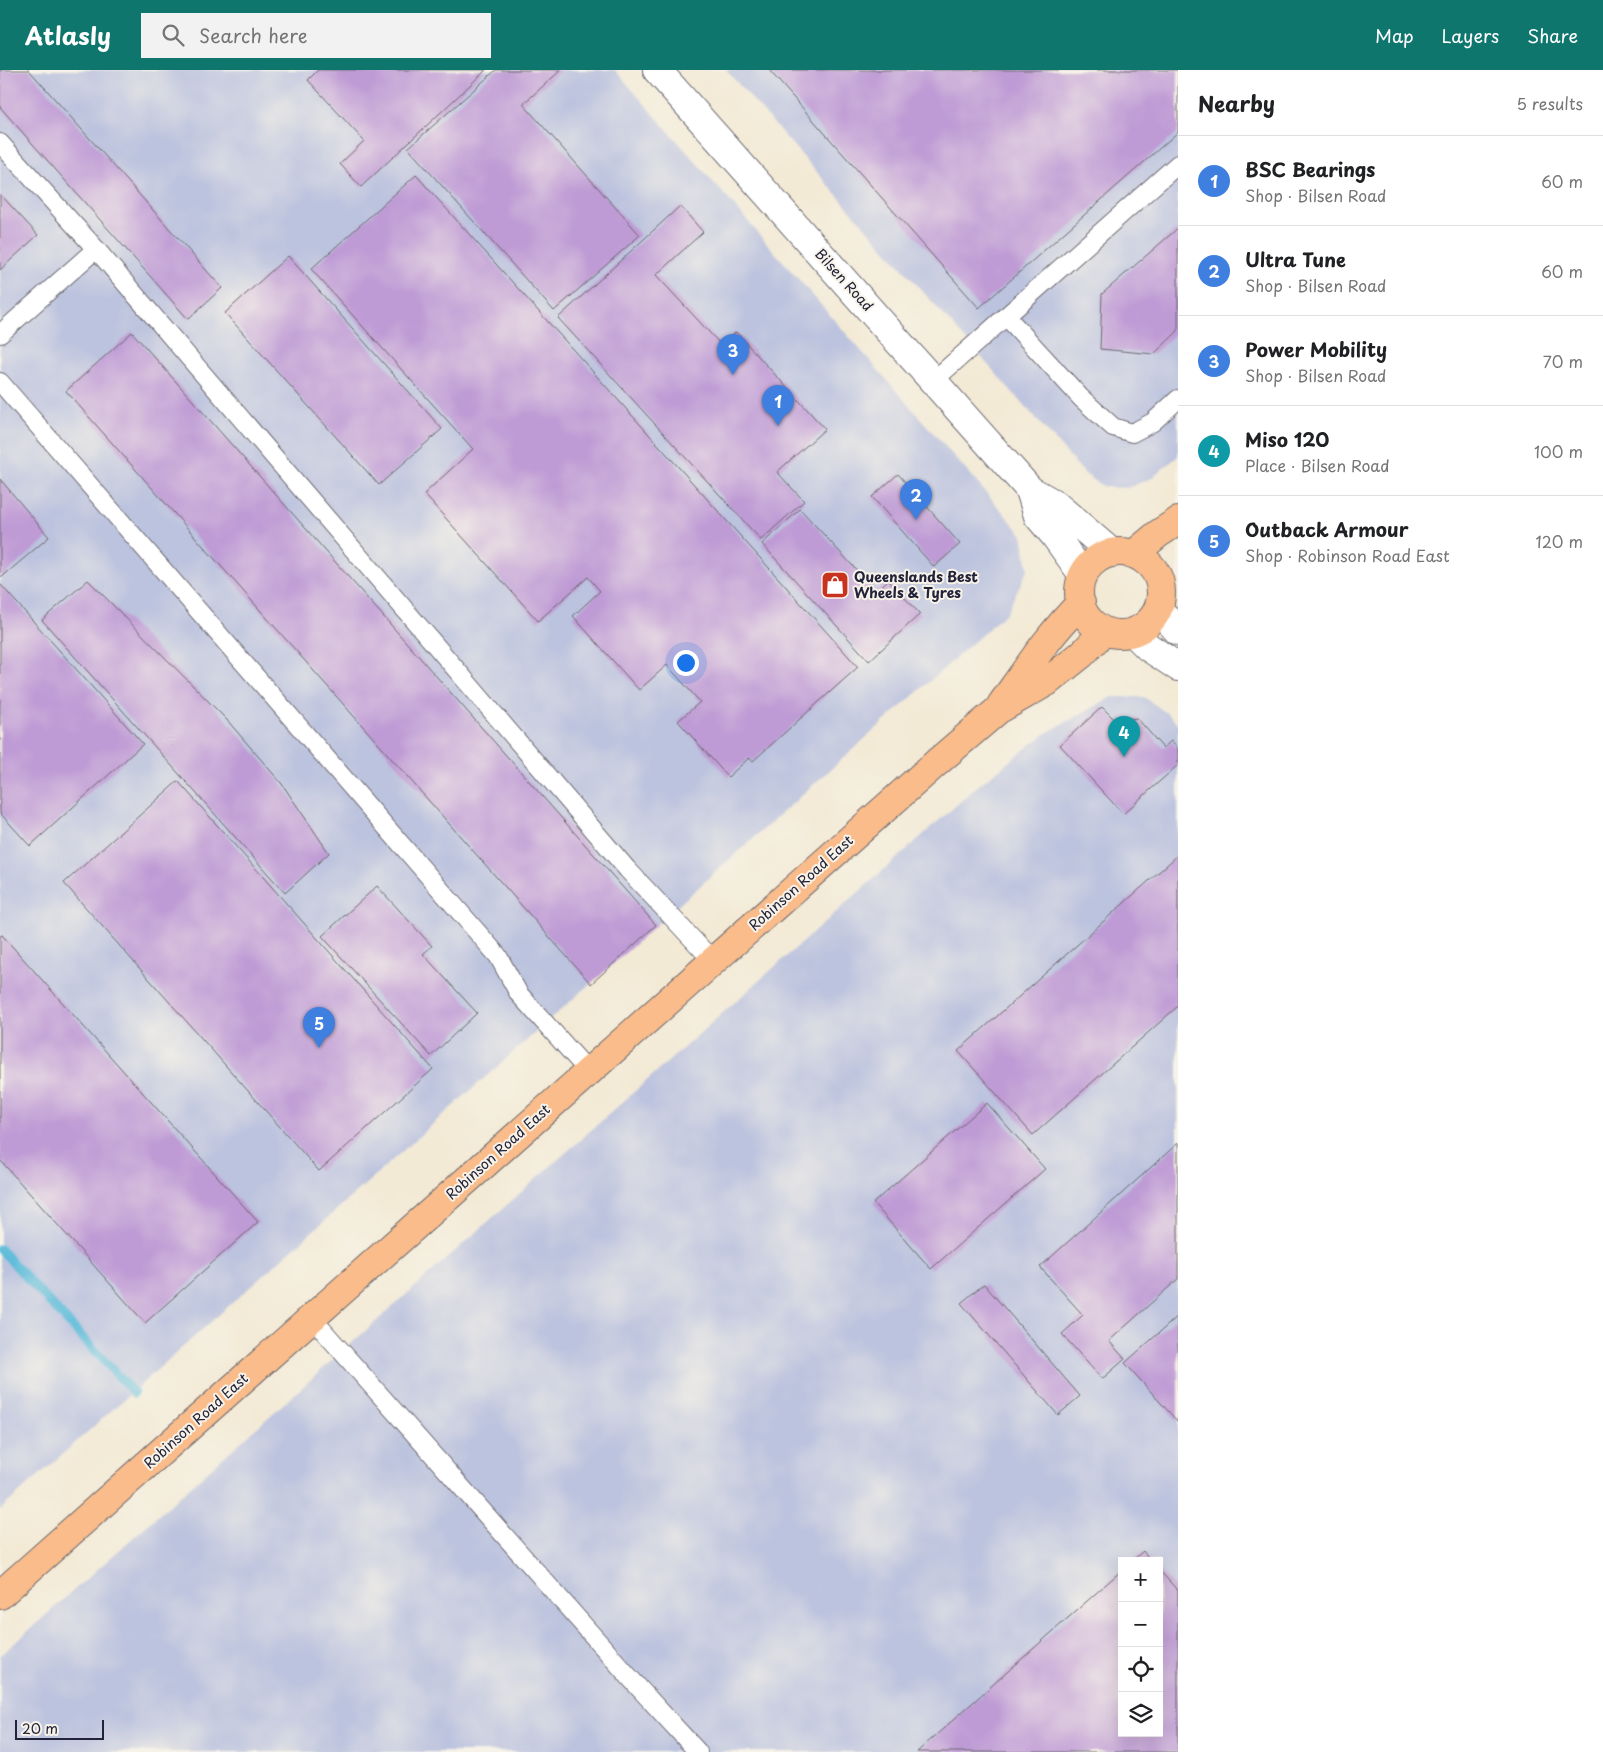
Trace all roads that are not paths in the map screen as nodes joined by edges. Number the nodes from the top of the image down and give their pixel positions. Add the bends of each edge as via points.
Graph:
1 (657, 70) edge
2 (0, 143) edge
3 (1178, 164) edge
4 (96, 249) junction
5 (1006, 316) junction
6 (0, 334) edge
7 (933, 380) junction
8 (0, 382) edge
9 (1178, 399) edge
10 (1030, 490) junction
11 (1178, 521) edge
12 (1123, 554) junction
13 (1083, 576) junction
14 (1166, 588) edge
15 (1081, 603) junction
16 (1104, 631) junction
17 (1178, 631) edge
18 (1133, 632) junction
19 (1178, 667) edge
20 (998, 710) junction
21 (712, 961) junction
22 (589, 1072) junction
23 (312, 1318) junction
24 (0, 1595) edge
25 (698, 1752) edge

1 - 7 street, Bilsen Road
2 - 4 lane
3 - 5 lane
4 - 6 lane
4 - 21 lane via 627,869
5 - 7 lane
5 - 9 lane via 1081,398 1113,427 1132,433 1153,422
7 - 10 street, Bilsen Road
8 - 22 lane via 498,956 519,994
10 - 12 street, Bilsen Road via 1055,504
10 - 13 street, Bilsen Road via 1038,516
11 - 12 main road
12 - 13 main road via 1100,557
12 - 14 main road via 1146,562
13 - 15 main road via 1079,589
14 - 17 street
14 - 18 main road via 1152,619
15 - 16 main road via 1093,624
15 - 20 main road, Robinson Road East via 1030,663
16 - 18 main road
16 - 20 main road, Robinson Road East via 1047,682
18 - 19 street via 1148,647
20 - 21 main road, Robinson Road East
21 - 22 main road, Robinson Road East
22 - 23 main road, Robinson Road East
23 - 24 main road, Robinson Road East
23 - 25 lane

